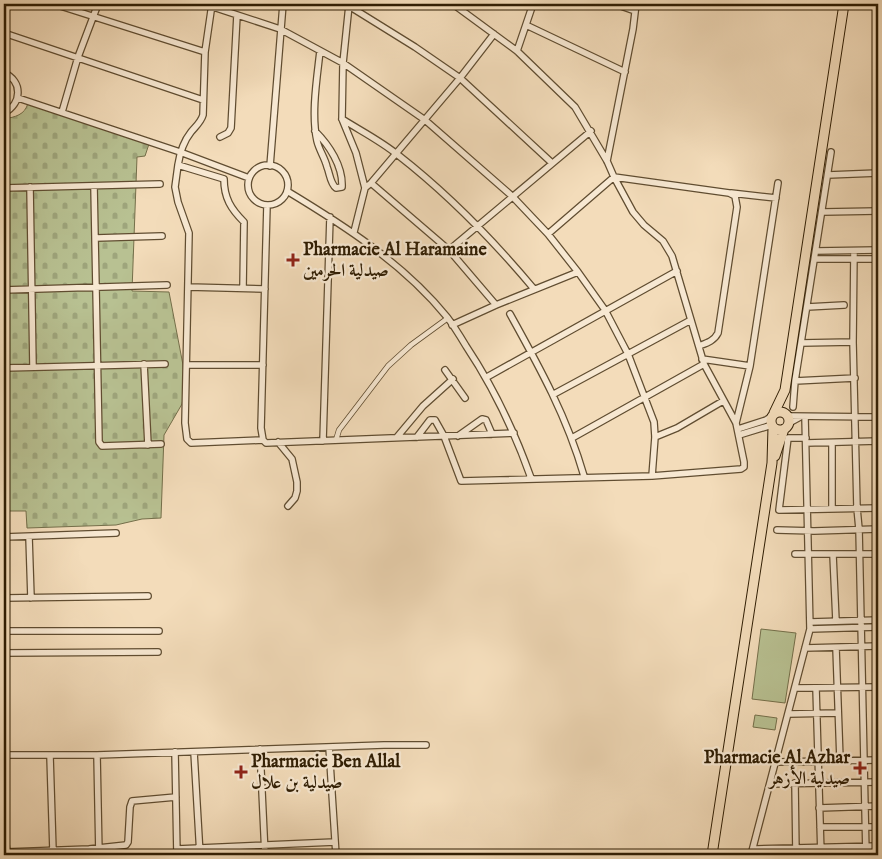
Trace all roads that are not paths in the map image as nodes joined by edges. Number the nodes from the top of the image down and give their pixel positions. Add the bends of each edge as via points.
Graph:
1 (54, 4) edge
2 (98, 4) edge
3 (204, 4) edge
4 (283, 4) edge
5 (454, 4) edge
6 (533, 4) edge
7 (615, 4) edge
8 (636, 4) edge
9 (844, 4) edge
10 (212, 5) edge
11 (349, 5) edge
12 (635, 11) junction
13 (237, 15) junction
14 (94, 16) junction
15 (526, 25) junction
16 (280, 29) junction
17 (4, 33) edge
18 (494, 34) junction
19 (320, 51) junction
20 (517, 51) junction
21 (205, 52) junction
22 (78, 57) junction
23 (343, 64) junction
24 (4, 72) edge
25 (625, 72) junction
26 (460, 78) junction
27 (18, 98) junction
28 (203, 100) junction
29 (62, 112) junction
30 (4, 113) edge
31 (342, 119) junction
32 (425, 120) junction
33 (315, 131) junction
34 (591, 131) junction
35 (220, 137) dead end
36 (180, 152) junction
37 (831, 152) dead end
38 (396, 154) junction
39 (608, 161) junction
40 (552, 163) junction
41 (178, 165) junction
42 (270, 166) junction
43 (226, 170) junction
44 (878, 173) edge
45 (828, 175) junction
46 (614, 177) junction
47 (249, 178) junction
48 (224, 180) junction
49 (372, 183) junction
50 (778, 183) dead end
51 (160, 184) dead end
52 (94, 186) junction
53 (30, 187) junction
54 (4, 188) edge
55 (365, 188) junction
56 (287, 191) junction
57 (729, 193) junction
58 (512, 196) junction
59 (776, 198) junction
60 (268, 205) junction
61 (878, 211) edge
62 (823, 212) junction
63 (330, 216) junction
64 (479, 226) junction
65 (354, 232) junction
66 (548, 234) junction
67 (162, 236) dead end
68 (96, 238) junction
69 (449, 250) junction
70 (878, 250) edge
71 (816, 251) junction
72 (854, 251) junction
73 (815, 259) junction
74 (854, 259) junction
75 (878, 259) edge
76 (676, 271) junction
77 (578, 272) junction
78 (167, 285) dead end
79 (97, 287) junction
80 (188, 287) junction
81 (243, 288) junction
82 (32, 289) junction
83 (265, 289) junction
84 (534, 289) junction
85 (4, 290) edge
86 (496, 305) junction
87 (844, 305) dead end
88 (806, 307) junction
89 (605, 310) junction
90 (510, 314) dead end
91 (448, 318) junction
92 (691, 320) junction
93 (452, 325) junction
94 (853, 342) junction
95 (801, 343) junction
96 (699, 346) junction
97 (532, 352) junction
98 (628, 354) junction
99 (703, 362) junction
100 (144, 364) junction
101 (165, 364) dead end
102 (99, 365) junction
103 (187, 365) junction
104 (263, 365) junction
105 (750, 366) junction
106 (33, 367) junction
107 (4, 368) edge
108 (445, 370) dead end
109 (487, 377) junction
110 (855, 378) junction
111 (453, 379) junction
112 (795, 380) junction
113 (784, 390) junction
114 (554, 394) junction
115 (646, 397) junction
116 (465, 398) dead end
117 (723, 400) junction
118 (803, 417) junction
119 (855, 417) junction
120 (878, 417) edge
121 (788, 418) junction
122 (773, 420) junction
123 (738, 429) junction
124 (514, 433) junction
125 (492, 434) junction
126 (444, 436) junction
127 (458, 436) junction
128 (397, 437) junction
129 (417, 437) junction
130 (656, 437) junction
131 (572, 438) junction
132 (263, 440) junction
133 (323, 440) junction
134 (336, 440) junction
135 (806, 441) junction
136 (278, 442) junction
137 (856, 442) junction
138 (878, 442) edge
139 (832, 443) junction
140 (161, 444) dead end
141 (148, 445) junction
142 (772, 463) junction
143 (584, 476) junction
144 (652, 476) junction
145 (531, 478) junction
146 (288, 506) dead end
147 (857, 508) junction
148 (878, 508) edge
149 (807, 510) junction
150 (832, 510) junction
151 (859, 529) junction
152 (878, 529) edge
153 (777, 530) dead end
154 (807, 531) junction
155 (116, 533) dead end
156 (4, 537) edge
157 (29, 537) junction
158 (795, 554) dead end
159 (808, 554) junction
160 (878, 554) edge
161 (833, 555) junction
162 (860, 555) junction
163 (148, 596) dead end
164 (4, 598) edge
165 (32, 598) junction
166 (861, 620) junction
167 (878, 620) edge
168 (836, 621) junction
169 (810, 625) junction
170 (878, 627) edge
171 (861, 628) junction
172 (4, 631) edge
173 (159, 631) dead end
174 (878, 646) edge
175 (862, 647) junction
176 (805, 648) junction
177 (836, 648) junction
178 (158, 652) dead end
179 (4, 653) edge
180 (862, 687) junction
181 (878, 687) edge
182 (795, 688) junction
183 (816, 688) junction
184 (838, 688) junction
185 (838, 712) junction
186 (816, 713) junction
187 (789, 714) junction
188 (426, 745) dead end
189 (329, 748) junction
190 (260, 749) junction
191 (175, 752) junction
192 (194, 752) junction
193 (4, 755) edge
194 (97, 755) junction
195 (50, 756) junction
196 (840, 760) junction
197 (864, 760) junction
198 (878, 760) edge
199 (817, 761) junction
200 (776, 762) junction
201 (864, 782) junction
202 (878, 782) edge
203 (795, 783) junction
204 (770, 784) junction
205 (818, 784) junction
206 (176, 797) junction
207 (865, 806) junction
208 (878, 806) edge
209 (819, 808) junction
210 (4, 824) edge
211 (865, 827) junction
212 (878, 827) edge
213 (820, 828) junction
214 (336, 842) junction
215 (264, 845) junction
216 (878, 846) edge
217 (843, 847) junction
218 (866, 847) junction
219 (99, 848) junction
220 (796, 848) junction
221 (820, 848) junction
222 (756, 849) dead end
223 (53, 851) junction
224 (177, 852) edge
225 (200, 852) edge
226 (6, 854) edge
227 (99, 855) edge
228 (265, 855) edge
229 (336, 855) edge
230 (712, 855) edge
231 (751, 855) edge
232 (796, 855) edge
233 (820, 855) edge
234 (843, 855) edge
235 (866, 855) edge

1 - 14 street
2 - 14 street
3 - 10 street
4 - 16 street
5 - 18 street
6 - 15 street
7 - 12 street
8 - 12 street
9 - 113 main road
10 - 13 street
10 - 21 street
11 - 23 street
11 - 26 street
12 - 25 street
13 - 16 street
13 - 35 street via 231,128 228,134
14 - 21 street
14 - 22 street
15 - 20 street
15 - 25 street
16 - 19 street
16 - 42 street
17 - 22 street
18 - 20 street
18 - 26 street
19 - 23 street
19 - 33 street
20 - 34 street via 575,107
21 - 28 street
22 - 28 street
22 - 29 street
23 - 31 street
23 - 32 street
24 - 27 street via 17,84
25 - 39 street
26 - 32 street
26 - 40 street
27 - 29 street
27 - 30 street via 14,106
28 - 36 street via 201,121
29 - 36 street
31 - 38 street
31 - 55 street via 356,153
32 - 38 street
32 - 58 street
33 - 33 street via 332,183 340,188 343,182 338,164
34 - 39 street
34 - 40 street
36 - 41 street
36 - 43 street
37 - 45 street
38 - 49 street
38 - 64 street
39 - 46 street
40 - 58 street
41 - 48 street
41 - 80 street via 174,187 189,233
42 - 47 street via 259,167
42 - 56 street via 283,172
43 - 47 street
43 - 48 street
44 - 45 street
45 - 62 street
46 - 57 street
46 - 66 street
46 - 76 street via 638,219 663,241
47 - 60 street via 250,195
48 - 81 street via 225,195 233,211 244,222
49 - 55 street
49 - 69 street
50 - 59 street
51 - 52 street
52 - 53 street
52 - 68 street
53 - 54 street
53 - 82 street
55 - 65 street
56 - 60 street via 280,201
56 - 63 street
57 - 59 street
57 - 96 street via 735,196 737,207 718,333 716,338
58 - 64 street
58 - 66 street
59 - 105 street
60 - 83 street
61 - 62 street
62 - 71 street
63 - 65 street
63 - 133 street
64 - 69 street
64 - 84 street
65 - 91 street via 407,276
66 - 77 street
67 - 68 street
68 - 79 street
69 - 86 street
70 - 72 street
71 - 72 street
71 - 73 street
72 - 74 street
73 - 74 street
73 - 88 street
74 - 75 street
74 - 94 street
76 - 89 street
76 - 92 street
77 - 84 street
77 - 89 street
78 - 79 street
79 - 82 street
79 - 102 street
80 - 81 street
80 - 103 street
81 - 83 street
82 - 85 street
82 - 106 street
83 - 104 street
84 - 86 street
86 - 93 street
87 - 88 street
88 - 95 street
89 - 97 street
89 - 98 street
90 - 97 street
91 - 93 street
91 - 134 street via 388,366 339,430
92 - 96 street
92 - 98 street
93 - 109 street
94 - 95 street
94 - 110 street
95 - 112 street
96 - 99 street
97 - 109 street
97 - 114 street
98 - 114 street
98 - 115 street
99 - 105 street
99 - 115 street
99 - 117 street
100 - 101 street
100 - 102 street
100 - 141 street
102 - 106 street
102 - 141 street via 102,446
103 - 104 street
103 - 132 street via 185,424 188,442
104 - 132 street via 260,428
105 - 123 street
106 - 107 street
108 - 111 street
109 - 124 street
110 - 112 street
110 - 119 street
111 - 116 street
111 - 128 street via 423,406
112 - 121 street
113 - 121 main road
113 - 122 main road
114 - 131 street
115 - 130 street
115 - 131 street
117 - 123 street
117 - 130 street
118 - 119 street
118 - 121 street
118 - 135 street
119 - 120 street
119 - 137 street
121 - 122 main road via 781,412
121 - 122 main road via 776,429
121 - 142 main road
122 - 123 street
122 - 123 street
122 - 142 main road
123 - 144 street via 744,462 741,469
124 - 125 street
124 - 145 street
125 - 127 street
125 - 127 street via 486,420 482,419
126 - 127 street
126 - 129 street
126 - 129 street via 433,419
126 - 145 street via 461,481
128 - 129 street
128 - 134 street
130 - 144 street
131 - 143 street
132 - 136 street via 266,443
133 - 134 street
133 - 136 street
135 - 139 street
135 - 149 street
135 - 149 street via 788,438 778,508
136 - 146 street via 292,459 297,482 295,498
137 - 138 street
137 - 139 street
137 - 147 street
139 - 150 street
140 - 141 street
142 - 230 main road
143 - 144 street
143 - 145 street
147 - 148 street
147 - 150 street
147 - 151 street
149 - 150 street
149 - 154 street
151 - 152 street
151 - 154 street
151 - 162 street
153 - 154 street
154 - 159 street
155 - 157 street
156 - 157 street
157 - 165 street
158 - 159 street
159 - 161 street
159 - 169 street
160 - 162 street
161 - 162 street
161 - 168 street
162 - 166 street
163 - 165 street
164 - 165 street
166 - 167 street
166 - 168 street
166 - 171 street
168 - 169 street
169 - 171 street
169 - 176 street
170 - 171 street
171 - 175 street
172 - 173 street
174 - 175 street
175 - 177 street
175 - 180 street
176 - 177 street
176 - 182 street
177 - 184 street
178 - 179 street
180 - 181 street
180 - 184 street
180 - 197 street
182 - 183 street
182 - 187 street
183 - 184 street
183 - 186 street
184 - 185 street
185 - 186 street
185 - 196 street
186 - 187 street
186 - 199 street
187 - 200 street
188 - 189 street
189 - 190 street
189 - 214 street
190 - 192 street
190 - 215 street
191 - 192 street
191 - 194 street
191 - 206 street
192 - 225 street
193 - 195 street
194 - 195 street
194 - 219 street
195 - 223 street
196 - 197 street
196 - 199 street
197 - 198 street
197 - 201 street
199 - 200 street
199 - 205 street
200 - 204 street
201 - 202 street
201 - 205 street
201 - 207 street
203 - 204 street
203 - 205 street
203 - 220 street
204 - 231 street
205 - 209 street
206 - 219 street via 132,801 127,844
206 - 224 street
207 - 208 street
207 - 209 street
207 - 211 street
209 - 213 street
210 - 226 street
211 - 212 street
211 - 213 street
211 - 218 street
213 - 221 street
214 - 215 street
214 - 229 street
215 - 225 street
215 - 228 street
216 - 218 street
217 - 218 street
217 - 221 street
217 - 234 street
218 - 235 street
219 - 223 street
219 - 227 street
220 - 221 street
220 - 222 street
220 - 232 street
221 - 233 street
223 - 226 street
224 - 225 street

